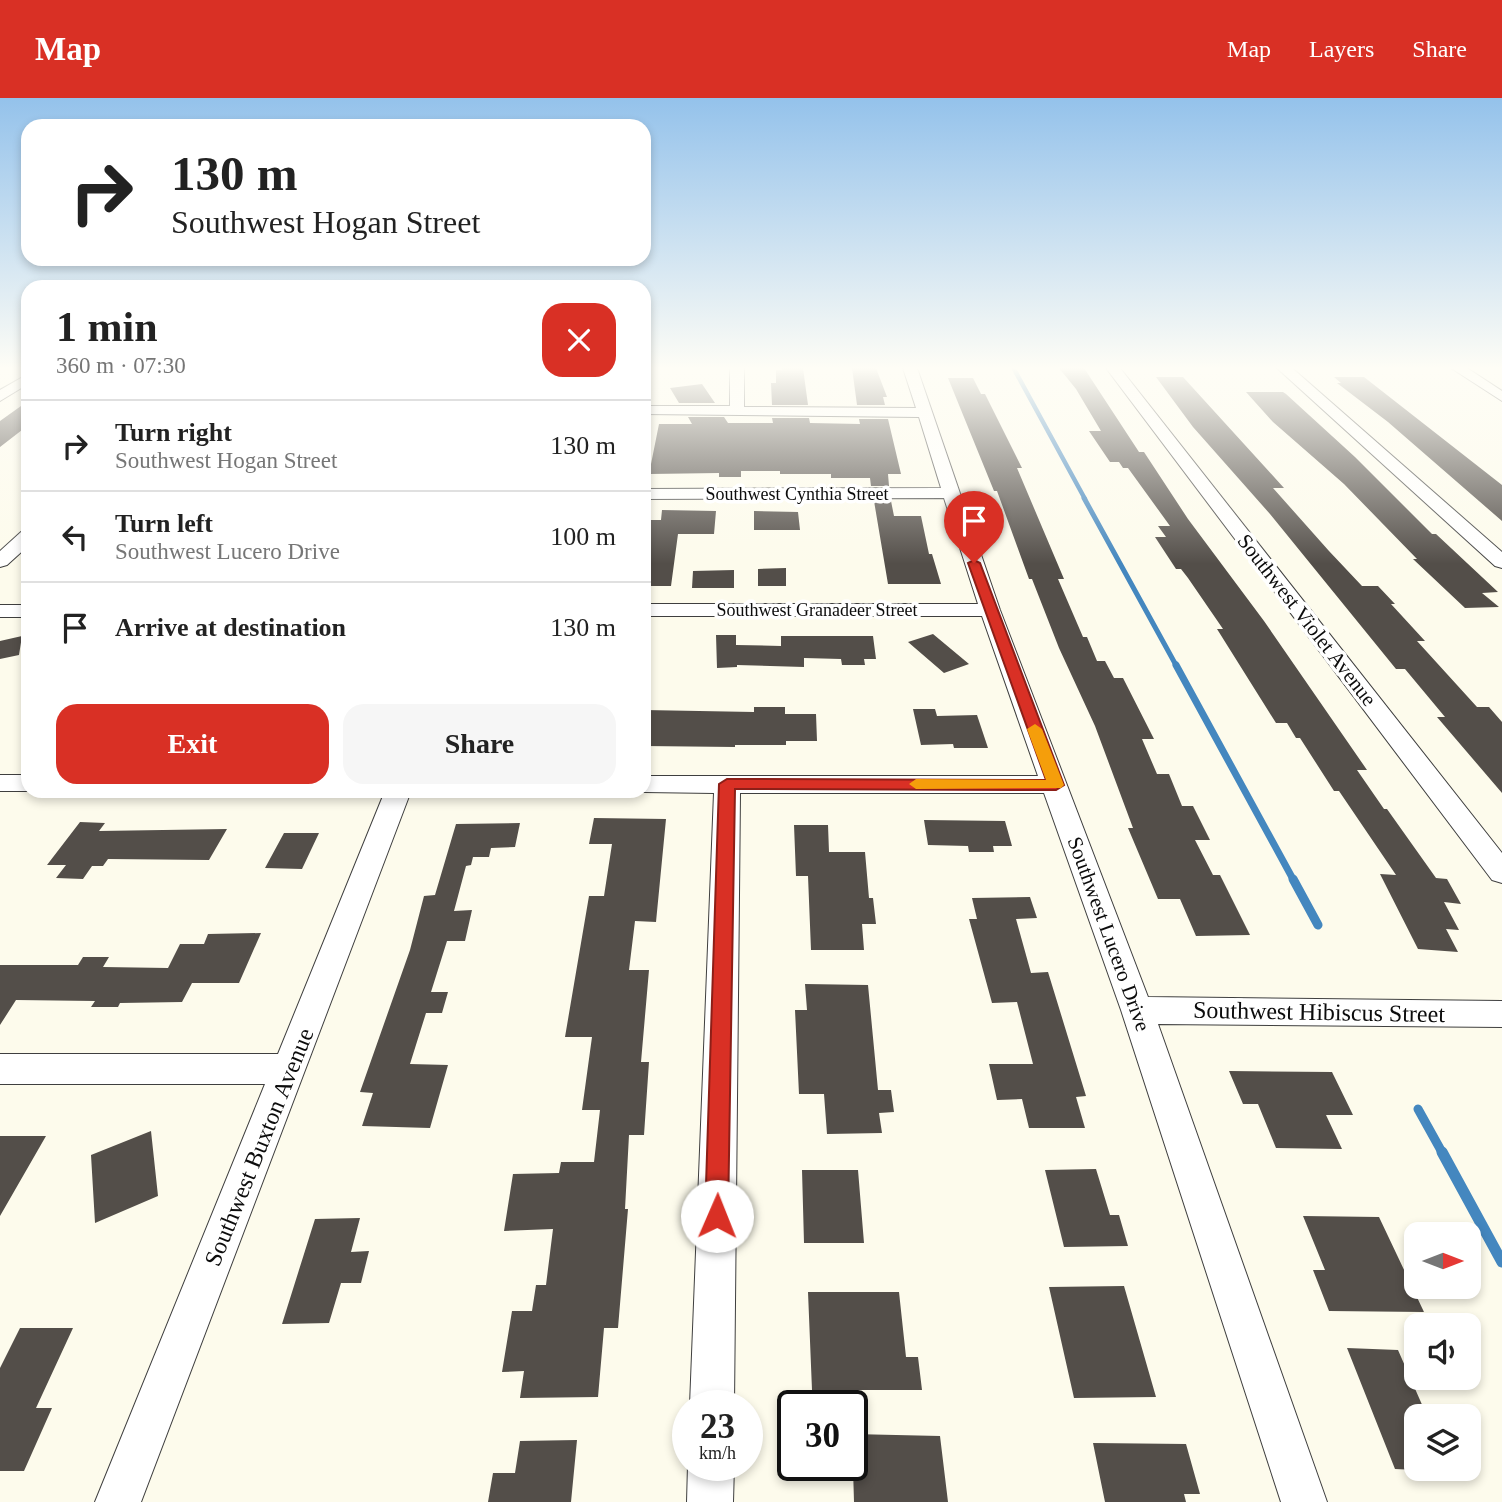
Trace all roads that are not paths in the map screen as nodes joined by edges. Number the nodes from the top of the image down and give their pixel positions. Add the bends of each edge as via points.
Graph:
1 (932, 434) edge
2 (1163, 434) edge
3 (1358, 434) edge
4 (951, 493) junction
5 (651, 494) edge
6 (21, 542) edge
7 (0, 561) edge
8 (1502, 562) edge
9 (651, 610) edge
10 (990, 610) junction
11 (0, 611) edge
12 (21, 611) edge
13 (0, 783) edge
14 (21, 783) edge
15 (651, 784) edge
16 (727, 784) junction
17 (1056, 785) junction
18 (395, 798) edge
19 (1502, 873) edge
20 (1137, 1010) junction
21 (1502, 1014) edge
22 (0, 1069) edge
23 (289, 1069) junction
24 (712, 1390) edge
25 (711, 1481) edge
26 (118, 1502) edge
27 (710, 1502) edge
28 (1304, 1502) edge

1 - 4 street, Southwest Lucero Drive
2 - 19 street, Southwest Violet Avenue
3 - 8 street
4 - 5 street, Southwest Cynthia Street
4 - 10 street, Southwest Lucero Drive
6 - 7 street
9 - 10 street, Southwest Granadeer Street
10 - 17 street, Southwest Lucero Drive
11 - 12 street
13 - 14 street
15 - 16 street
16 - 17 street
16 - 24 street
17 - 20 street, Southwest Lucero Drive
18 - 23 street, Southwest Buxton Avenue
20 - 21 street, Southwest Hibiscus Street
20 - 28 street, Southwest Lucero Drive
22 - 23 street
23 - 26 street, Southwest Buxton Avenue
25 - 27 street

